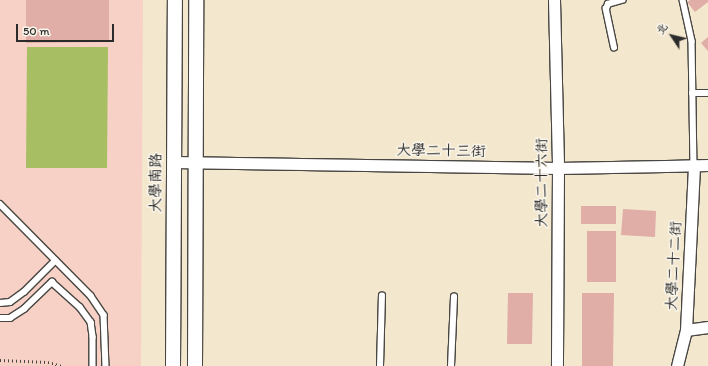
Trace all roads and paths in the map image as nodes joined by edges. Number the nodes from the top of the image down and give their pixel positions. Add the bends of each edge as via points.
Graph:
1 (175, 0) edge
2 (196, 0) edge
3 (554, 0) edge
4 (622, 0) edge
5 (683, 0) edge
6 (614, 48) dead end
7 (692, 93) junction
8 (708, 93) edge
9 (173, 162) junction
10 (195, 162) junction
11 (694, 165) junction
12 (708, 165) edge
13 (558, 168) junction
14 (0, 204) edge
15 (55, 261) junction
16 (382, 296) dead end
17 (454, 297) dead end
18 (0, 303) edge
19 (0, 318) edge
20 (708, 327) edge
21 (686, 330) junction
22 (0, 360) edge
23 (62, 366) edge
24 (93, 366) edge
25 (106, 366) edge
26 (173, 366) edge
27 (195, 366) edge
28 (380, 366) edge
29 (451, 366) edge
30 (557, 366) edge
31 (677, 366) edge

1 - 9 street, 大學南路
2 - 10 street
3 - 13 street, 大學二十六街
4 - 6 lane via 608,4 606,8
5 - 7 lane via 692,41
7 - 8 lane
7 - 11 lane
9 - 10 street, 大學二十三街
9 - 26 street, 大學南路
10 - 13 street, 大學二十三街
10 - 27 street
11 - 12 street, 大學二十三街
11 - 13 street, 大學二十三街
11 - 21 street, 大學二十二街
13 - 30 street, 大學二十六街
14 - 15 lane
15 - 18 lane via 24,292 10,302
15 - 25 lane via 91,296 104,315
16 - 28 lane
17 - 29 lane
19 - 24 lane via 10,318 24,309 52,282 80,307 91,322
20 - 21 street
21 - 31 street, 大學二十二街
22 - 23 path via 48,362

